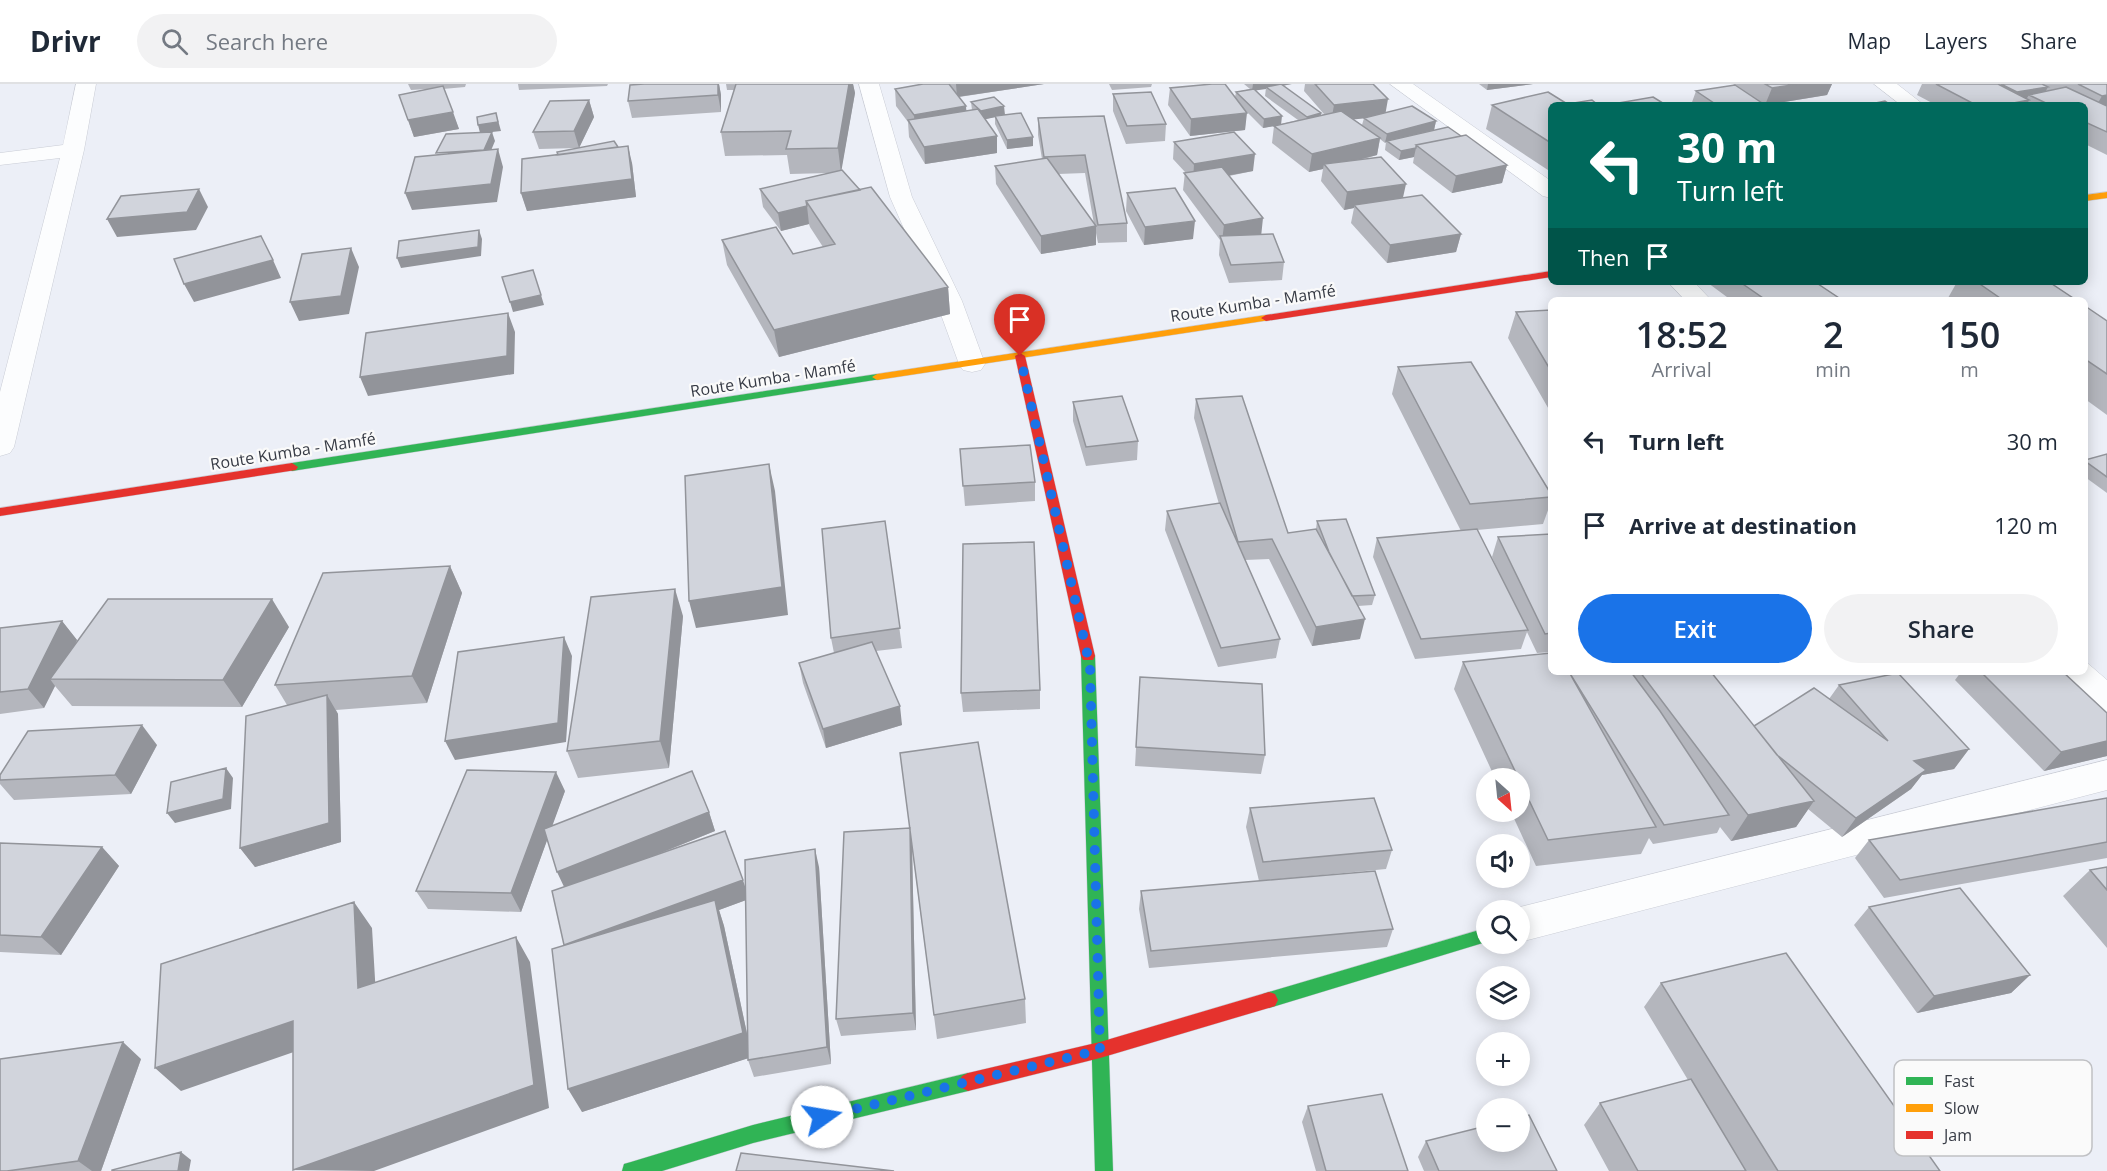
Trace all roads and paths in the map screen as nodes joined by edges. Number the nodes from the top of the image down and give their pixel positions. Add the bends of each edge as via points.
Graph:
1 (86, 84) edge
2 (869, 84) edge
3 (1400, 84) edge
4 (1884, 84) edge
5 (1910, 102) edge
6 (73, 150) junction
7 (0, 159) edge
8 (1548, 189) edge
9 (2107, 195) edge
10 (2088, 198) edge
11 (1548, 274) edge
12 (1683, 285) edge
13 (1696, 297) edge
14 (1020, 356) junction
15 (972, 364) junction
16 (0, 447) edge
17 (0, 512) edge
18 (2081, 675) edge
19 (2107, 701) edge
20 (2107, 775) edge
21 (1530, 922) edge
22 (1476, 937) edge
23 (1100, 1050) junction
24 (631, 1171) edge
25 (1104, 1171) edge

1 - 6 street
2 - 15 street via 901,197 949,301
3 - 8 street
4 - 5 street
6 - 7 street
6 - 16 street
9 - 10 main road
11 - 14 main road, Route Kumba - Mamfé
12 - 13 street
14 - 15 main road, Route Kumba - Mamfé
14 - 23 main road via 1090,666
15 - 17 main road, Route Kumba - Mamfé
18 - 19 street
20 - 21 street
22 - 23 main road
23 - 24 main road via 753,1134
23 - 25 main road

